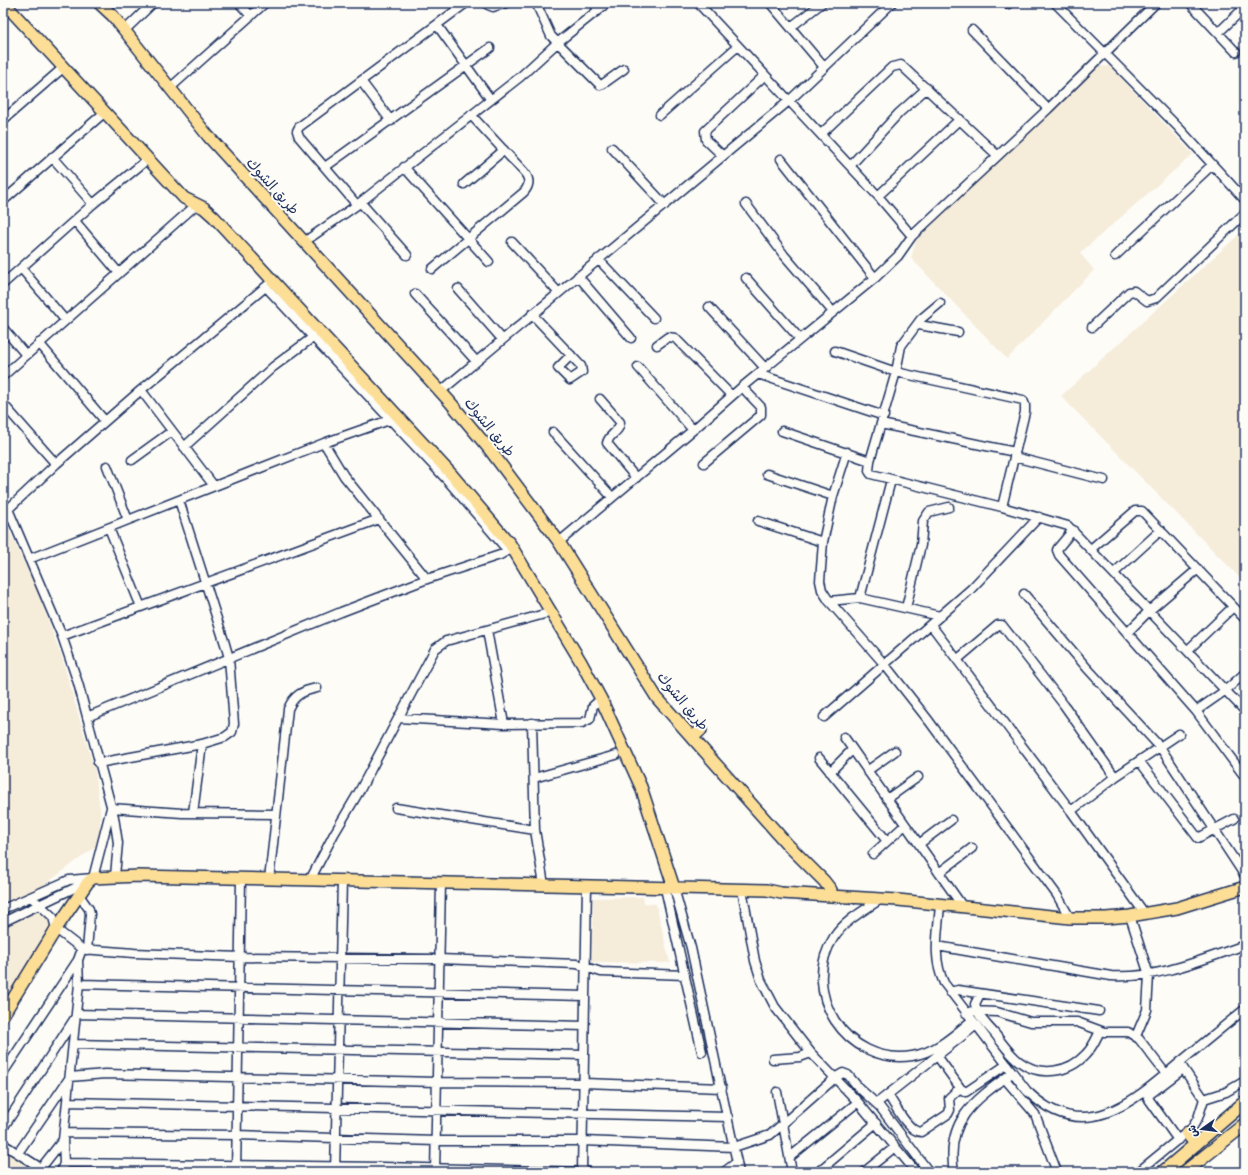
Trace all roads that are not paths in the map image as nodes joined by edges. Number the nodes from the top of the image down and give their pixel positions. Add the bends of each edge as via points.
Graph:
1 (4, 3) edge
2 (99, 3) edge
3 (239, 3) edge
4 (265, 3) edge
5 (466, 3) edge
6 (487, 3) edge
7 (507, 3) edge
8 (536, 3) edge
9 (607, 3) edge
10 (698, 3) edge
11 (770, 3) edge
12 (822, 3) edge
13 (892, 3) edge
14 (1055, 3) edge
15 (1156, 3) edge
16 (1190, 3) edge
17 (151, 4) edge
18 (596, 7) edge
19 (1245, 7) edge
20 (251, 16) junction
21 (437, 25) junction
22 (791, 27) junction
23 (125, 30) junction
24 (972, 30) dead end
25 (1218, 33) junction
26 (557, 43) junction
27 (738, 46) junction
28 (490, 48) dead end
29 (1236, 52) dead end
30 (1104, 53) junction
31 (466, 65) junction
32 (64, 67) junction
33 (824, 67) junction
34 (624, 69) dead end
35 (765, 75) junction
36 (361, 81) junction
37 (170, 88) junction
38 (927, 88) junction
39 (491, 100) junction
40 (790, 100) junction
41 (1048, 109) junction
42 (105, 112) junction
43 (471, 115) junction
44 (660, 115) dead end
45 (3, 120) edge
46 (960, 120) junction
47 (391, 121) junction
48 (821, 134) junction
49 (612, 148) dead end
50 (504, 150) junction
51 (997, 155) junction
52 (723, 156) junction
53 (52, 157) junction
54 (148, 159) junction
55 (781, 159) dead end
56 (1212, 165) junction
57 (850, 166) junction
58 (325, 167) junction
59 (404, 167) junction
60 (464, 184) dead end
61 (878, 196) junction
62 (1245, 200) edge
63 (3, 201) edge
64 (93, 204) junction
65 (359, 204) junction
66 (746, 204) dead end
67 (196, 205) junction
68 (665, 205) junction
69 (1245, 213) edge
70 (75, 221) junction
71 (912, 236) junction
72 (468, 239) junction
73 (304, 242) junction
74 (512, 242) dead end
75 (407, 255) dead end
76 (1115, 256) dead end
77 (598, 259) junction
78 (489, 262) dead end
79 (21, 268) junction
80 (432, 269) dead end
81 (118, 272) junction
82 (578, 276) junction
83 (746, 278) dead end
84 (875, 278) junction
85 (3, 284) edge
86 (269, 284) junction
87 (458, 289) dead end
88 (558, 292) junction
89 (415, 294) dead end
90 (940, 302) dead end
91 (708, 307) dead end
92 (833, 312) junction
93 (532, 314) junction
94 (654, 318) dead end
95 (65, 320) junction
96 (919, 325) junction
97 (1092, 327) dead end
98 (3, 328) edge
99 (958, 332) dead end
100 (316, 334) junction
101 (632, 338) dead end
102 (502, 339) junction
103 (800, 339) junction
104 (39, 343) junction
105 (657, 345) dead end
106 (835, 351) dead end
107 (26, 355) junction
108 (571, 355) dead end
109 (476, 361) junction
110 (638, 368) dead end
111 (762, 371) junction
112 (896, 372) junction
113 (3, 376) edge
114 (742, 387) junction
115 (141, 390) junction
116 (440, 392) junction
117 (731, 395) junction
118 (600, 399) dead end
119 (3, 404) edge
120 (394, 419) junction
121 (882, 420) junction
122 (105, 421) junction
123 (693, 430) junction
124 (172, 431) junction
125 (782, 431) dead end
126 (553, 432) dead end
127 (324, 443) junction
128 (184, 447) junction
129 (846, 452) junction
130 (1014, 454) junction
131 (132, 460) dead end
132 (870, 461) junction
133 (704, 463) dead end
134 (56, 464) junction
135 (107, 466) dead end
136 (767, 474) dead end
137 (636, 478) junction
138 (891, 480) junction
139 (1104, 480) dead end
140 (214, 486) junction
141 (833, 496) junction
142 (612, 497) junction
143 (179, 500) junction
144 (949, 507) dead end
145 (1002, 507) junction
146 (5, 512) edge
147 (1039, 517) junction
148 (379, 519) junction
149 (128, 520) junction
150 (758, 521) dead end
151 (109, 528) junction
152 (1073, 530) junction
153 (1161, 530) junction
154 (559, 542) junction
155 (823, 542) junction
156 (510, 549) junction
157 (1091, 549) junction
158 (29, 559) junction
159 (1198, 569) junction
160 (1114, 573) junction
161 (427, 579) junction
162 (206, 583) junction
163 (1024, 594) dead end
164 (860, 598) junction
165 (829, 601) junction
166 (141, 607) junction
167 (1233, 607) junction
168 (906, 608) junction
169 (1150, 610) junction
170 (552, 612) junction
171 (940, 616) junction
172 (1245, 619) edge
173 (931, 625) junction
174 (487, 630) junction
175 (1127, 633) junction
176 (62, 636) junction
177 (1188, 650) junction
178 (229, 658) junction
179 (958, 659) junction
180 (885, 665) junction
181 (1245, 673) edge
182 (317, 688) dead end
183 (1226, 690) junction
184 (601, 699) junction
185 (1196, 710) junction
186 (1245, 711) edge
187 (88, 717) junction
188 (824, 717) dead end
189 (398, 718) junction
190 (532, 723) junction
191 (504, 724) junction
192 (1178, 734) dead end
193 (844, 737) dead end
194 (202, 744) junction
195 (1160, 748) junction
196 (852, 750) junction
197 (895, 751) dead end
198 (616, 755) dead end
199 (819, 758) dead end
200 (1140, 762) junction
201 (98, 763) junction
202 (867, 771) junction
203 (830, 772) junction
204 (1244, 772) edge
205 (918, 777) dead end
206 (1115, 777) junction
207 (534, 778) junction
208 (887, 799) junction
209 (111, 808) junction
210 (396, 808) dead end
211 (1070, 811) junction
212 (193, 813) junction
213 (276, 814) junction
214 (1234, 819) dead end
215 (951, 820) dead end
216 (905, 825) junction
217 (535, 830) junction
218 (1215, 830) junction
219 (887, 841) junction
220 (919, 844) junction
221 (972, 848) dead end
222 (873, 854) dead end
223 (939, 873) junction
224 (114, 876) junction
225 (1245, 876) edge
226 (241, 879) junction
227 (91, 880) junction
228 (269, 880) junction
229 (310, 880) junction
230 (342, 881) junction
231 (441, 883) junction
232 (55, 885) junction
233 (544, 885) junction
234 (587, 886) junction
235 (1245, 887) edge
236 (669, 888) junction
237 (742, 889) junction
238 (830, 892) junction
239 (63, 894) junction
240 (79, 895) junction
241 (31, 897) junction
242 (881, 900) junction
243 (898, 900) junction
244 (41, 905) junction
245 (940, 905) junction
246 (71, 907) junction
247 (963, 907) junction
248 (3, 909) edge
249 (1145, 914) junction
250 (1130, 916) junction
251 (1070, 918) junction
252 (3, 922) edge
253 (56, 928) junction
254 (1245, 945) edge
255 (937, 946) junction
256 (84, 949) junction
257 (240, 957) junction
258 (340, 958) junction
259 (439, 959) junction
260 (78, 960) junction
261 (586, 967) junction
262 (685, 975) junction
263 (1149, 975) junction
264 (79, 984) junction
265 (239, 988) junction
266 (339, 991) junction
267 (438, 992) junction
268 (950, 992) junction
269 (980, 994) junction
270 (585, 996) junction
271 (1059, 1005) junction
272 (1245, 1009) edge
273 (977, 1011) junction
274 (1099, 1011) dead end
275 (966, 1013) junction
276 (3, 1015) edge
277 (75, 1015) junction
278 (239, 1019) junction
279 (338, 1020) junction
280 (1064, 1022) junction
281 (438, 1023) junction
282 (973, 1023) junction
283 (584, 1026) junction
284 (1100, 1031) junction
285 (1136, 1036) junction
286 (73, 1044) junction
287 (238, 1047) junction
288 (338, 1049) junction
289 (437, 1052) junction
290 (702, 1052) dead end
291 (812, 1054) junction
292 (584, 1055) junction
293 (938, 1057) junction
294 (773, 1058) dead end
295 (1006, 1065) junction
296 (1181, 1066) junction
297 (3, 1073) edge
298 (1012, 1073) junction
299 (1166, 1074) junction
300 (70, 1077) junction
301 (836, 1077) junction
302 (237, 1078) junction
303 (337, 1078) junction
304 (1005, 1079) junction
305 (1245, 1081) edge
306 (437, 1082) junction
307 (584, 1083) junction
308 (722, 1088) junction
309 (960, 1088) junction
310 (777, 1092) dead end
311 (888, 1095) junction
312 (1204, 1099) junction
313 (68, 1102) junction
314 (858, 1102) junction
315 (1245, 1102) edge
316 (877, 1103) junction
317 (237, 1107) junction
318 (336, 1108) junction
319 (436, 1109) junction
320 (583, 1113) junction
321 (948, 1114) junction
322 (728, 1117) junction
323 (783, 1123) junction
324 (876, 1123) junction
325 (1245, 1124) edge
326 (958, 1125) junction
327 (3, 1128) edge
328 (236, 1135) junction
329 (1183, 1136) junction
330 (64, 1137) junction
331 (336, 1137) junction
332 (436, 1140) junction
333 (582, 1141) junction
334 (3, 1144) edge
335 (1196, 1144) junction
336 (734, 1147) junction
337 (895, 1147) junction
338 (18, 1153) junction
339 (790, 1157) junction
340 (737, 1162) junction
341 (64, 1163) junction
342 (236, 1168) edge
343 (335, 1169) edge
344 (44, 1170) edge
345 (435, 1170) edge
346 (914, 1171) edge
347 (61, 1172) edge
348 (582, 1172) edge
349 (588, 1172) edge
350 (724, 1172) edge
351 (739, 1172) edge
352 (792, 1172) edge
353 (818, 1172) edge
354 (864, 1172) edge
355 (929, 1172) edge
356 (954, 1172) edge
357 (1057, 1172) edge
358 (1138, 1172) edge
359 (1163, 1172) edge
360 (1185, 1172) edge

1 - 32 main road
2 - 23 main road, طريق الشوك
3 - 20 street
4 - 20 street
5 - 21 street
6 - 7 street via 493,7
8 - 26 street via 546,27
9 - 18 street
10 - 27 street
11 - 22 street
12 - 22 street
13 - 33 street
14 - 30 street
15 - 30 street
16 - 25 street
17 - 23 street
18 - 26 street
19 - 25 street
20 - 37 street
21 - 31 street
21 - 36 street
22 - 33 street
23 - 37 main road, طريق الشوك
24 - 41 street
25 - 29 street
26 - 34 street via 600,85
26 - 39 street
27 - 35 street
27 - 44 street
28 - 31 street
30 - 41 street
30 - 56 street
31 - 39 street
31 - 47 street
32 - 42 main road
32 - 45 street
33 - 40 street
35 - 40 street
35 - 52 street via 705,131 706,140
36 - 47 street
36 - 58 street via 298,129 300,137
37 - 73 main road, طريق الشوك via 208,136
38 - 46 street
38 - 48 street via 904,67 896,65
38 - 57 street via 899,113
39 - 43 street
40 - 48 street
40 - 52 street
41 - 51 street
42 - 53 street
42 - 54 main road
43 - 50 street
43 - 59 street
46 - 51 street
46 - 61 street
47 - 58 street
48 - 57 street
49 - 68 street
50 - 60 street
50 - 72 street via 528,176 529,185
51 - 71 street
52 - 68 street
53 - 63 street
53 - 64 street
54 - 64 street
54 - 67 main road via 184,198
55 - 84 street
56 - 62 street
56 - 76 street
57 - 61 street
58 - 65 street
59 - 65 street
59 - 72 street
61 - 71 street
64 - 70 street
65 - 73 street
65 - 75 street
66 - 92 street via 780,250
67 - 81 street
67 - 86 main road via 208,211
68 - 77 street
69 - 97 street via 1156,298 1147,301 1134,291 1129,292
70 - 79 street
70 - 81 street
71 - 84 street via 898,256
72 - 78 street
72 - 80 street
73 - 116 main road, طريق الشوك
74 - 88 street
77 - 82 street
77 - 94 street
79 - 85 street
79 - 95 street
81 - 95 street
82 - 88 street
82 - 101 street
83 - 103 street
84 - 92 street
86 - 100 main road
86 - 115 street
87 - 102 street
88 - 93 street
89 - 109 street
90 - 96 street
91 - 111 street
92 - 103 street
93 - 102 street
93 - 108 street
95 - 104 street
96 - 99 street
96 - 112 street via 901,346
98 - 107 street
100 - 120 main road
100 - 128 street via 273,367
102 - 109 street
103 - 111 street
104 - 107 street
104 - 122 street
105 - 117 street via 668,337 675,338
106 - 112 street
107 - 113 street
109 - 116 street
110 - 123 street
111 - 114 street
111 - 121 street
112 - 121 street
112 - 130 street via 1023,400 1025,412
114 - 117 street
114 - 133 street via 761,407 761,415
115 - 122 street
115 - 124 street
116 - 154 main road, طريق الشوك via 523,492
117 - 123 street
118 - 137 street via 620,422 619,428 606,443
119 - 134 street
120 - 127 street
120 - 156 main road via 499,528
121 - 130 street
121 - 132 street
122 - 134 street
123 - 137 street
124 - 128 street
124 - 131 street
125 - 129 street
126 - 142 street
127 - 140 street
127 - 148 street via 344,476
128 - 140 street
129 - 132 street
129 - 141 street
130 - 139 street
130 - 145 street
132 - 138 street via 871,474
134 - 146 street
135 - 149 street
136 - 141 street
137 - 142 street
138 - 145 street
138 - 164 street
140 - 143 street
141 - 155 street
142 - 154 street
143 - 149 street
143 - 162 street
144 - 168 street via 929,512 923,521 921,545
145 - 147 street
146 - 158 street
147 - 152 street via 1063,524
147 - 171 street
148 - 161 street
148 - 162 street
149 - 151 street
150 - 155 street
151 - 158 street
151 - 166 street
152 - 157 street
152 - 175 street via 1058,548 1058,552
153 - 157 street via 1142,510 1137,510
153 - 159 street
153 - 160 street
154 - 238 main road, طريق الشوك via 650,688 664,706 697,734
155 - 165 street via 820,582
156 - 161 street
156 - 170 main road
157 - 160 street
158 - 176 street
159 - 167 street
159 - 169 street
160 - 169 street
161 - 178 street
162 - 166 street
162 - 178 street
163 - 195 street
164 - 165 street
164 - 168 street
165 - 180 street
166 - 176 street
167 - 172 street
167 - 177 street
168 - 171 street
169 - 175 street
169 - 177 street
170 - 174 street
170 - 184 main road
171 - 173 street
173 - 179 street
173 - 180 street
174 - 189 street via 446,641 438,646 432,652
174 - 191 street
175 - 185 street
176 - 187 street
177 - 183 street
178 - 187 street
178 - 194 street via 234,724 232,732 225,737
179 - 206 street via 1002,624
179 - 211 street
180 - 188 street
180 - 251 street via 1057,895
181 - 183 street
182 - 213 street via 298,693 288,709
183 - 185 street
183 - 186 street
184 - 190 street via 593,706 591,717 584,723
184 - 236 main road via 641,788
185 - 204 street
187 - 201 street
189 - 191 street
189 - 229 street
190 - 191 street
190 - 207 street
192 - 195 street
193 - 196 street
194 - 201 street
194 - 212 street
195 - 200 street
195 - 218 street
196 - 202 street
196 - 203 street
197 - 202 street
198 - 207 street
199 - 203 street
200 - 206 street
200 - 218 street via 1195,836 1200,837
201 - 209 street
202 - 208 street
203 - 219 street
205 - 208 street
206 - 211 street
207 - 217 street
208 - 216 street
209 - 212 street
209 - 224 street via 118,843
209 - 227 street
210 - 217 street
211 - 249 street
212 - 213 street
213 - 228 street
214 - 218 street
215 - 220 street
216 - 219 street
216 - 220 street
217 - 233 street
218 - 225 street
219 - 222 street
220 - 223 street
221 - 223 street
223 - 247 street
224 - 226 main road
224 - 227 main road
226 - 228 main road
226 - 257 street
227 - 232 street via 69,880
227 - 239 street
227 - 240 main road
228 - 229 main road
229 - 230 main road
230 - 231 main road
230 - 258 street
231 - 233 main road
231 - 259 street
232 - 239 street
232 - 241 street
233 - 234 main road
234 - 236 main road
234 - 261 street
235 - 249 main road via 1185,906
236 - 237 main road
236 - 262 street
236 - 308 street via 691,948
237 - 238 main road via 781,893
237 - 291 street via 752,951 761,980 776,1007
238 - 242 main road
238 - 243 main road via 880,895
239 - 244 street
239 - 246 street
240 - 246 main road
240 - 256 street via 90,914
241 - 244 street
241 - 248 street
242 - 243 main road
242 - 282 street via 843,926 828,947 823,965 822,985 826,1004 835,1022 860,1046 881,1054 900,1057 932,1050
243 - 245 main road
244 - 252 street
244 - 253 street via 53,917
245 - 247 main road
245 - 255 street
246 - 253 main road
247 - 251 main road
249 - 250 main road
250 - 251 main road
250 - 263 street
253 - 256 street
253 - 276 main road
254 - 263 street
255 - 263 street via 1111,976
255 - 268 street via 936,958 940,974
256 - 257 street
256 - 260 street
257 - 258 street
257 - 265 street
258 - 259 street
258 - 266 street
259 - 261 street via 577,964
259 - 267 street
260 - 264 street
260 - 297 street
261 - 262 street via 601,972
261 - 270 street
262 - 290 street
263 - 285 street via 1147,1010
264 - 265 street
264 - 277 street
265 - 266 street
265 - 278 street
266 - 267 street
266 - 279 street
267 - 270 street
267 - 281 street
268 - 269 street via 958,990
268 - 275 street
269 - 271 street
269 - 273 street via 976,1000
270 - 283 street
271 - 274 street
271 - 280 street
272 - 296 street
273 - 275 street
273 - 280 street via 1002,1013 1031,1022
273 - 284 street via 1015,1058 1026,1066 1039,1070 1059,1070 1077,1062 1091,1048
275 - 282 street
277 - 278 street
277 - 286 street
277 - 327 street
278 - 279 street
278 - 287 street
279 - 281 street
279 - 288 street
280 - 284 street via 1084,1024
281 - 283 street
281 - 289 street
282 - 293 street
282 - 295 street
283 - 292 street
284 - 285 street via 1124,1031
285 - 299 street
286 - 287 street
286 - 300 street
287 - 288 street
287 - 302 street
288 - 289 street
288 - 303 street
289 - 292 street
289 - 306 street
291 - 294 street
291 - 301 street
292 - 307 street
293 - 309 street
293 - 311 street
295 - 298 street
295 - 309 street via 968,1092
296 - 299 street
296 - 312 street
296 - 329 street via 1148,1098
298 - 299 street via 1027,1091 1046,1107 1080,1117 1116,1110
298 - 304 street
300 - 302 street via 105,1074
300 - 313 street
300 - 338 street
301 - 314 street
301 - 316 street via 841,1074 848,1075
301 - 323 street
302 - 303 street
302 - 317 street
303 - 306 street
303 - 318 street
304 - 326 street via 970,1106
304 - 357 street via 1035,1114
305 - 312 street via 1226,1092
306 - 307 street
306 - 319 street
307 - 308 street
307 - 320 street
308 - 322 street
309 - 321 street via 949,1098
310 - 323 street
311 - 316 street
311 - 321 street via 909,1126 918,1132 927,1129
312 - 329 street via 1196,1124
313 - 317 street
313 - 330 street
314 - 324 street
314 - 339 street
315 - 335 highway
316 - 355 street
317 - 318 street
317 - 328 street
318 - 319 street
318 - 331 street
319 - 320 street
319 - 332 street
320 - 322 street
320 - 333 street
321 - 326 street
322 - 336 street
323 - 336 street via 770,1135
323 - 339 street
324 - 337 street
324 - 353 street
325 - 360 highway
326 - 356 street via 952,1150
328 - 330 street
328 - 331 street
328 - 342 street
329 - 335 highway
329 - 358 street
330 - 341 street
330 - 344 street
331 - 332 street
331 - 343 street
332 - 333 street
332 - 345 street
333 - 336 street
333 - 348 street
334 - 338 street
335 - 359 highway
336 - 340 street
337 - 346 street
337 - 354 street
338 - 344 street
339 - 352 street
340 - 350 street
340 - 351 street
341 - 342 street
341 - 347 street
342 - 343 street
343 - 345 street
345 - 348 street
348 - 349 street

